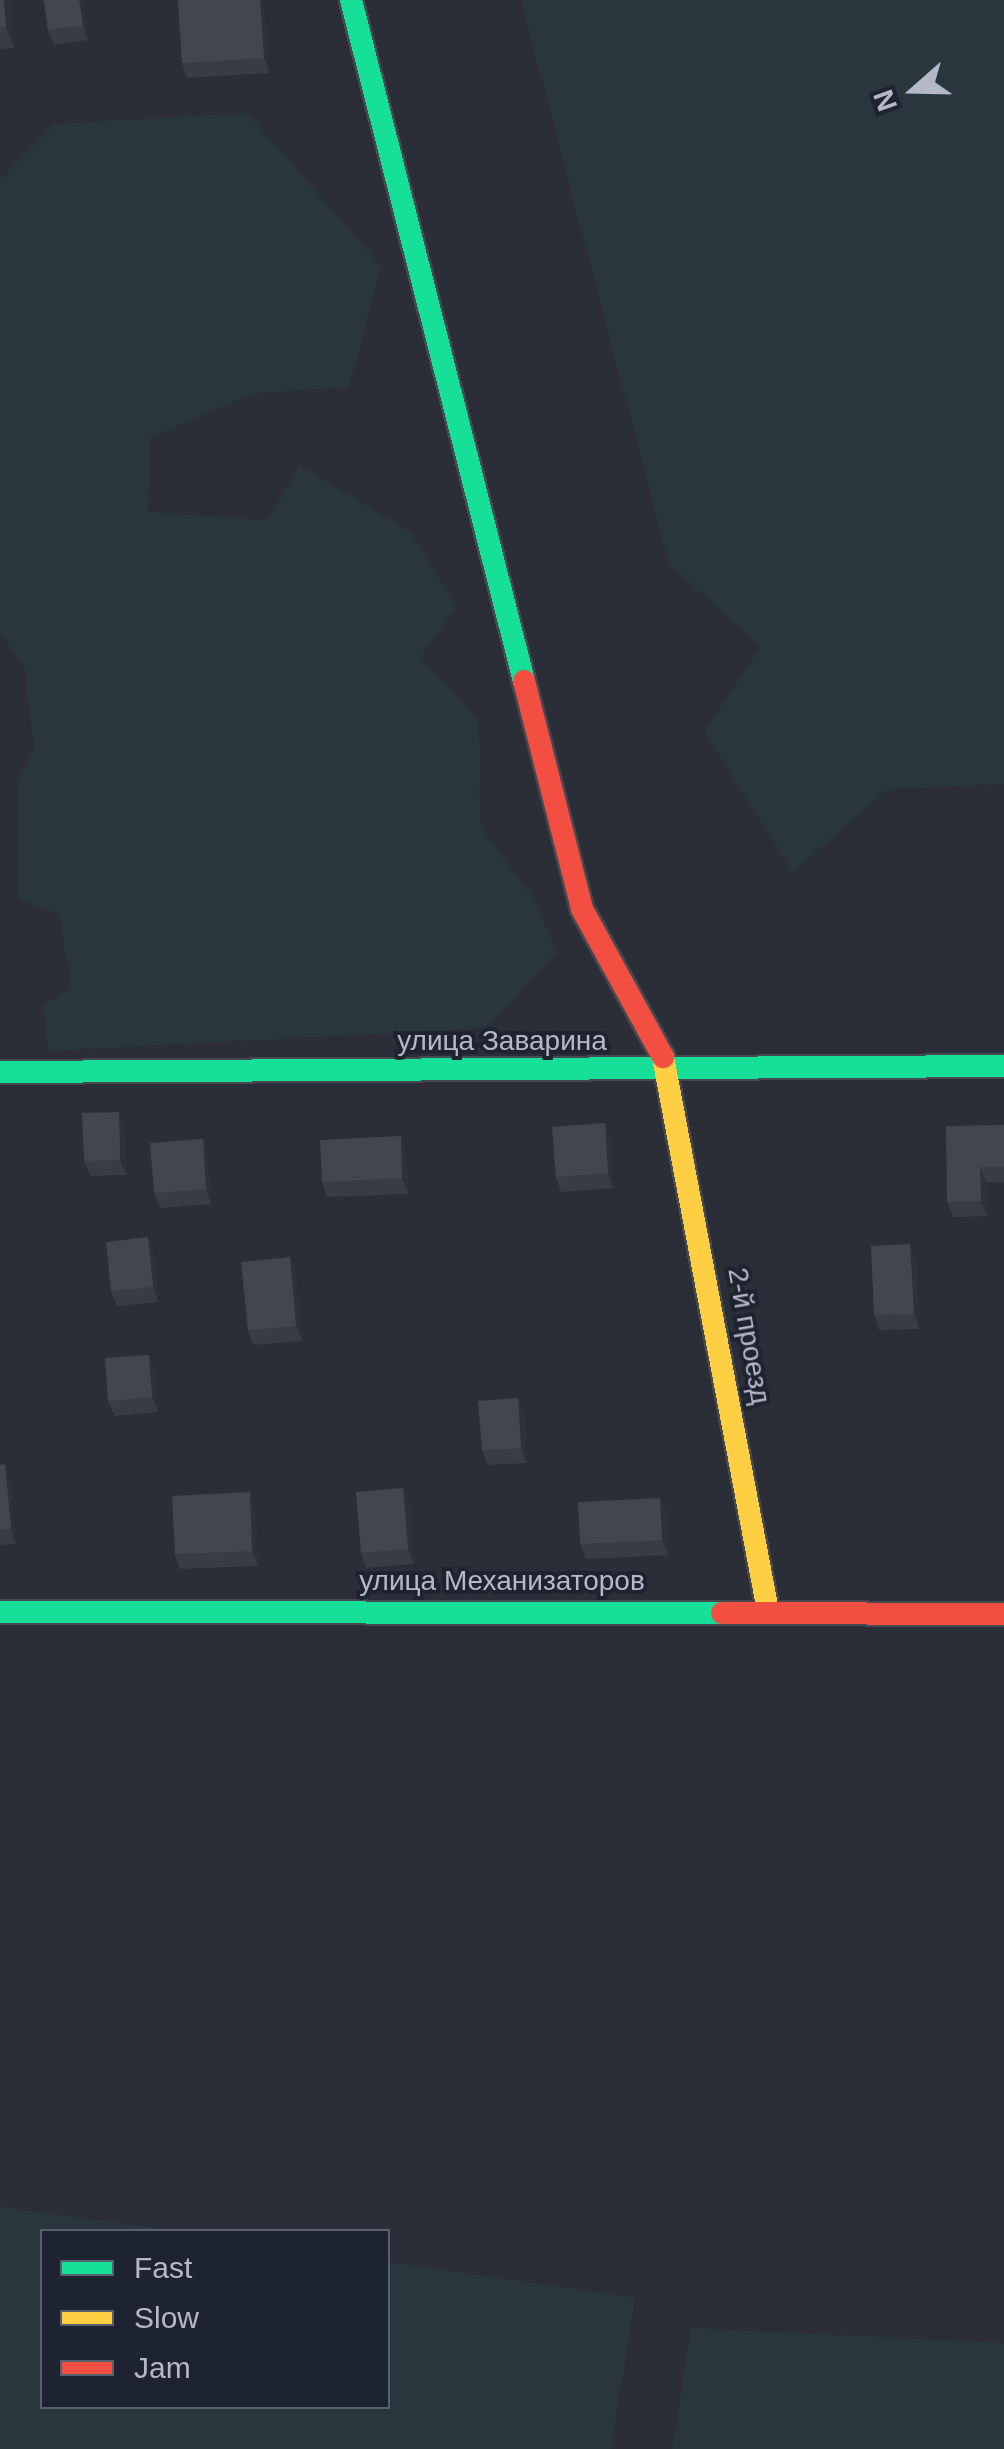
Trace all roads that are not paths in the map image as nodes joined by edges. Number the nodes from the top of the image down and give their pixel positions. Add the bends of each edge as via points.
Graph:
1 (351, 0) edge
2 (1004, 1066) edge
3 (672, 1071) junction
4 (0, 1072) edge
5 (768, 1611) junction
6 (0, 1612) edge
7 (1004, 1614) edge

1 - 3 street, 2-й проезд via 582,909
2 - 3 street, улица Заварина
3 - 4 street, улица Заварина
3 - 5 street, 2-й проезд
5 - 6 street, улица Механизаторов
5 - 7 street, улица Механизаторов

